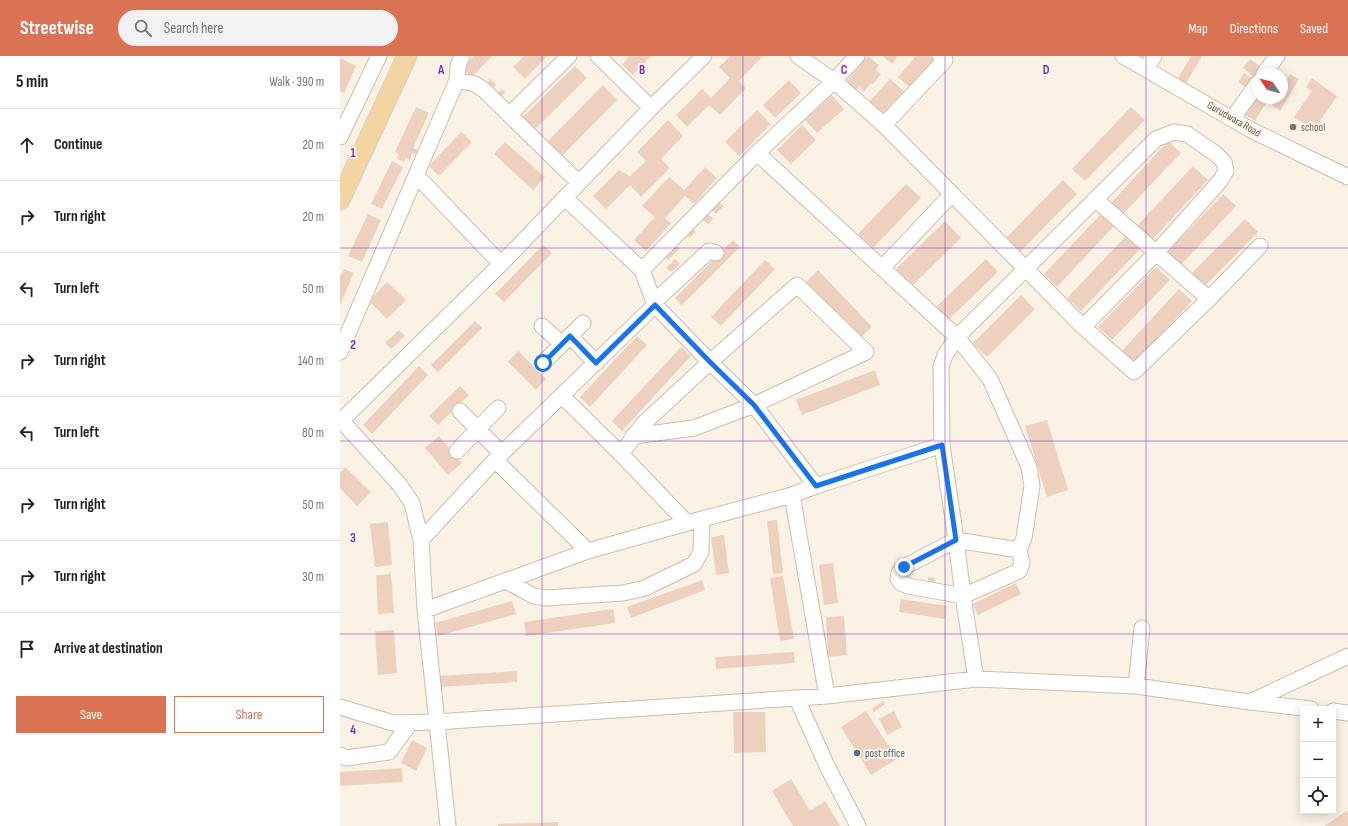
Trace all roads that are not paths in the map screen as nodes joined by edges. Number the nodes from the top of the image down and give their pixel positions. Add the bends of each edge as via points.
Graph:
1 (407, 56) edge
2 (462, 56) edge
3 (569, 56) edge
4 (598, 56) edge
5 (704, 56) edge
6 (798, 56) edge
7 (857, 56) edge
8 (940, 56) edge
9 (1124, 56) edge
10 (1277, 56) edge
11 (374, 58) edge
12 (1150, 62) edge
13 (1268, 68) edge
14 (458, 80) junction
15 (834, 81) junction
16 (1252, 91) edge
17 (651, 108) junction
18 (509, 115) junction
19 (1232, 119) junction
20 (884, 125) junction
21 (340, 137) edge
22 (757, 153) junction
23 (416, 175) junction
24 (1348, 177) edge
25 (579, 183) junction
26 (952, 194) junction
27 (565, 198) junction
28 (1096, 199) junction
29 (340, 200) edge
30 (1260, 246) dead end
31 (716, 253) dead end
32 (1156, 253) junction
33 (501, 264) junction
34 (882, 268) junction
35 (1026, 268) junction
36 (642, 270) junction
37 (1209, 299) junction
38 (654, 304) junction
39 (582, 323) dead end
40 (542, 326) dead end
41 (1083, 327) junction
42 (957, 337) junction
43 (566, 340) junction
44 (340, 352) edge
45 (710, 362) junction
46 (543, 363) dead end
47 (596, 363) junction
48 (562, 396) junction
49 (754, 405) junction
50 (498, 408) dead end
51 (460, 411) dead end
52 (341, 420) edge
53 (478, 429) junction
54 (633, 436) junction
55 (942, 445) junction
56 (457, 451) dead end
57 (621, 454) junction
58 (498, 457) junction
59 (816, 486) junction
60 (792, 495) junction
61 (702, 519) junction
62 (687, 523) junction
63 (421, 540) junction
64 (956, 540) junction
65 (1019, 550) junction
66 (588, 551) junction
67 (506, 581) junction
68 (963, 596) junction
69 (425, 610) junction
70 (1142, 628) dead end
71 (1348, 656) edge
72 (976, 679) junction
73 (1136, 686) junction
74 (827, 696) junction
75 (797, 699) junction
76 (1250, 702) junction
77 (340, 707) edge
78 (1300, 708) edge
79 (1336, 711) edge
80 (1348, 713) edge
81 (410, 722) junction
82 (436, 722) junction
83 (340, 755) edge
84 (448, 826) edge
85 (858, 826) edge

1 - 29 main road
2 - 14 street via 458,66
3 - 18 street
4 - 17 street
5 - 17 street
6 - 15 street
7 - 15 street
8 - 20 street via 945,60
9 - 12 street, Gurudwara Road
10 - 13 street
11 - 21 street
12 - 19 street, Gurudwara Road
14 - 18 street via 475,84 484,90
14 - 23 street
15 - 20 street
15 - 22 street
16 - 19 street
17 - 25 street
18 - 25 street
19 - 24 street, Gurudwara Road
20 - 26 street
22 - 34 street
22 - 36 street
23 - 33 street
23 - 44 street
25 - 27 street
26 - 34 street
26 - 35 street
27 - 33 street
27 - 36 street
28 - 32 street
28 - 32 street via 1156,139 1174,132 1187,134 1216,154 1224,162 1226,171 1220,181
28 - 35 street
30 - 37 street
31 - 38 street via 709,251
32 - 37 street
32 - 41 street
33 - 52 street
34 - 42 street
35 - 41 street
35 - 42 street
36 - 38 street
37 - 41 street via 1134,372
38 - 45 street
38 - 47 street
39 - 43 street
40 - 43 street
42 - 55 street via 945,355 941,367
42 - 65 street via 990,380 1029,467 1032,486 1024,538
43 - 46 street
43 - 47 street
45 - 49 street
45 - 49 street via 797,284 866,352
45 - 54 street
47 - 48 street
48 - 57 street
48 - 58 street
49 - 54 street via 694,428
49 - 59 street
50 - 53 street
51 - 53 street
52 - 63 street via 399,484 412,503
53 - 56 street
53 - 58 street
54 - 57 street
55 - 59 street
55 - 64 street
57 - 62 street
58 - 63 street
58 - 66 street
59 - 60 street
60 - 61 street
60 - 74 street
61 - 62 street
61 - 67 street via 701,552 694,564 645,588 623,593 545,598 534,596
62 - 66 street
63 - 69 street
64 - 65 street
64 - 68 street
64 - 68 street via 904,567 898,579 908,586
65 - 68 street via 1022,563 1019,571
66 - 67 street
67 - 69 street
68 - 72 street
69 - 82 street
70 - 73 street
71 - 76 street
72 - 73 street
72 - 74 street
73 - 76 street
74 - 75 street
75 - 82 street
75 - 85 street
76 - 78 street
77 - 81 street via 393,723
79 - 80 street
81 - 82 street
81 - 83 street via 389,752 346,758
82 - 84 street

